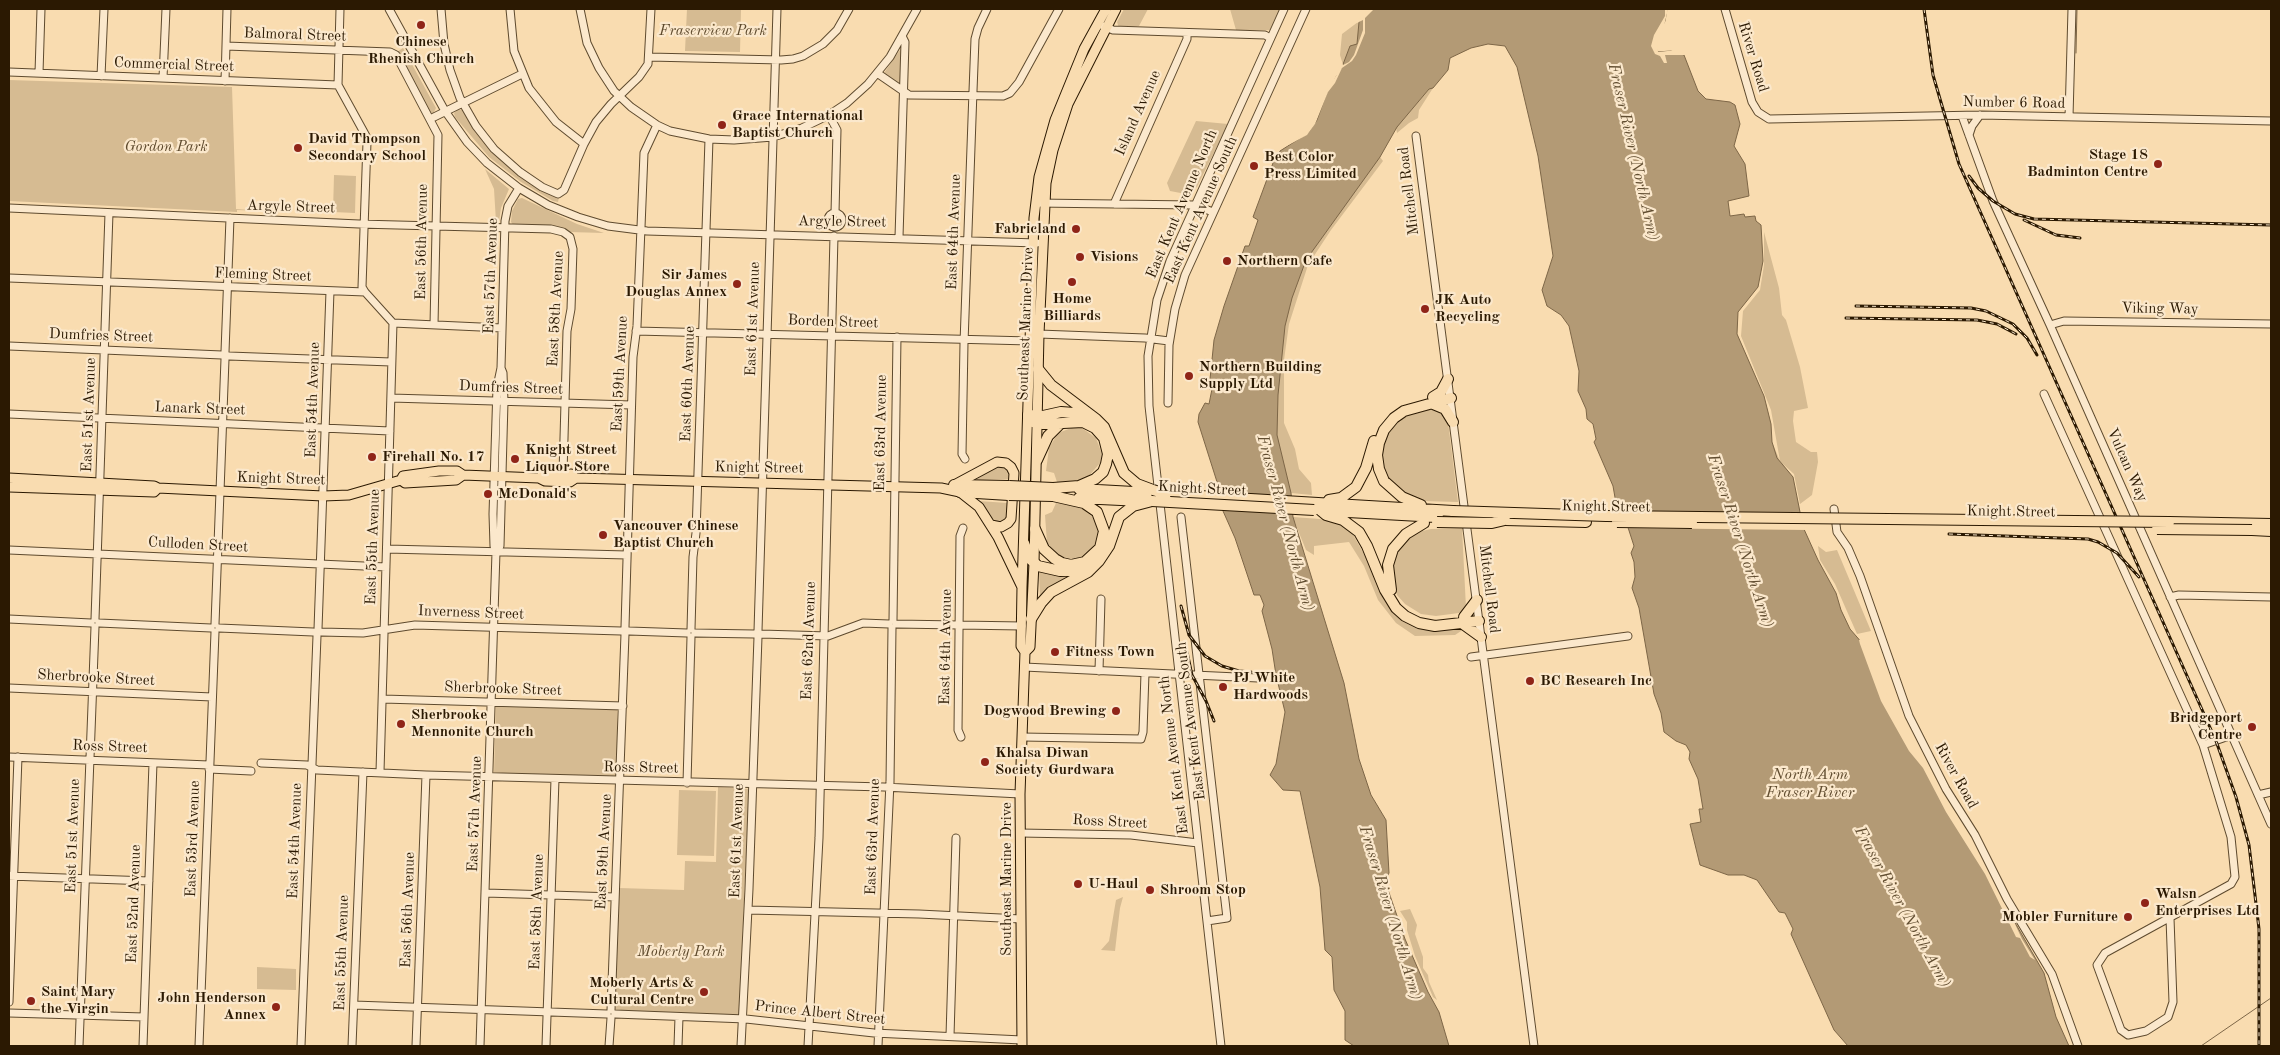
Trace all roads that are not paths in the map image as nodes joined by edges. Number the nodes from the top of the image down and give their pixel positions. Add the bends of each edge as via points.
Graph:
1 (41, 9) edge
2 (104, 9) edge
3 (166, 9) edge
4 (227, 9) edge
5 (340, 9) edge
6 (389, 9) edge
7 (441, 9) edge
8 (510, 9) edge
9 (580, 9) edge
10 (651, 9) edge
11 (777, 9) edge
12 (849, 9) edge
13 (917, 9) edge
14 (987, 9) edge
15 (1059, 9) edge
16 (1106, 9) edge
17 (1116, 9) edge
18 (1284, 9) edge
19 (1306, 9) edge
20 (1725, 9) edge
21 (2072, 9) edge
22 (1102, 25) junction
23 (1187, 33) junction
24 (902, 36) junction
25 (1270, 38) junction
26 (226, 46) junction
27 (339, 50) junction
28 (393, 52) joint
29 (649, 57) junction
30 (776, 60) junction
31 (9, 72) edge
32 (39, 73) junction
33 (522, 74) junction
34 (877, 74) junction
35 (101, 76) junction
36 (163, 78) junction
37 (224, 81) junction
38 (338, 85) junction
39 (904, 93) junction
40 (619, 96) junction
41 (972, 97) junction
42 (463, 103) junction
43 (445, 111) junction
44 (1758, 112) joint
45 (829, 115) junction
46 (1962, 116) junction
47 (1980, 116) junction
48 (2069, 117) junction
49 (430, 119) junction
50 (2271, 121) edge
51 (657, 125) junction
52 (1969, 135) junction
53 (1416, 136) dead end
54 (773, 137) junction
55 (709, 139) junction
56 (584, 144) junction
57 (519, 188) junction
58 (1040, 203) junction
59 (1114, 204) junction
60 (1194, 205) junction
61 (9, 208) edge
62 (1213, 212) junction
63 (109, 213) junction
64 (835, 213) dead end
65 (230, 218) junction
66 (364, 224) junction
67 (436, 226) junction
68 (505, 228) junction
69 (641, 231) junction
70 (706, 233) junction
71 (770, 234) junction
72 (834, 236) junction
73 (570, 237) joint
74 (899, 237) junction
75 (967, 240) junction
76 (1038, 243) junction
77 (9, 278) edge
78 (107, 282) junction
79 (227, 287) junction
80 (330, 292) junction
81 (365, 292) junction
82 (393, 323) junction
83 (2271, 324) edge
84 (434, 325) junction
85 (2050, 325) junction
86 (502, 328) junction
87 (1030, 328) junction
88 (636, 332) junction
89 (703, 332) junction
90 (766, 334) junction
91 (1039, 334) junction
92 (830, 335) junction
93 (897, 337) junction
94 (1149, 338) junction
95 (964, 339) junction
96 (1030, 341) junction
97 (1169, 341) junction
98 (9, 346) edge
99 (105, 350) junction
100 (225, 355) junction
101 (328, 360) junction
102 (391, 362) junction
103 (1038, 369) junction
104 (1448, 379) junction
105 (2044, 394) dead end
106 (391, 398) junction
107 (1451, 398) junction
108 (1433, 401) junction
109 (500, 402) junction
110 (565, 403) junction
111 (1168, 403) dead end
112 (631, 405) junction
113 (9, 414) edge
114 (1088, 414) junction
115 (102, 418) junction
116 (1032, 419) junction
117 (1453, 422) junction
118 (223, 423) junction
119 (1060, 424) junction
120 (325, 428) junction
121 (390, 431) junction
122 (965, 459) dead end
123 (1037, 460) junction
124 (563, 474) junction
125 (498, 476) junction
126 (9, 478) edge
127 (539, 478) junction
128 (576, 478) junction
129 (629, 480) junction
130 (698, 482) junction
131 (389, 483) junction
132 (762, 483) junction
133 (827, 485) junction
134 (9, 487) edge
135 (100, 487) junction
136 (894, 487) junction
137 (957, 489) junction
138 (220, 491) junction
139 (1053, 492) junction
140 (1152, 495) junction
141 (323, 496) junction
142 (1317, 506) junction
143 (1834, 509) dead end
144 (1372, 514) junction
145 (1438, 514) junction
146 (1180, 517) dead end
147 (1424, 523) junction
148 (991, 525) junction
149 (2269, 525) edge
150 (2252, 527) junction
151 (963, 528) dead end
152 (1036, 529) junction
153 (1024, 543) junction
154 (387, 549) junction
155 (9, 550) edge
156 (496, 552) junction
157 (98, 554) junction
158 (627, 555) junction
159 (218, 560) junction
160 (1034, 563) junction
161 (320, 564) junction
162 (386, 566) junction
163 (1092, 566) junction
164 (1022, 588) junction
165 (2170, 597) junction
166 (2271, 597) edge
167 (1101, 598) dead end
168 (1477, 600) junction
169 (1479, 618) junction
170 (9, 619) edge
171 (1031, 619) junction
172 (1463, 620) junction
173 (95, 623) junction
174 (892, 624) junction
175 (494, 627) junction
176 (960, 627) junction
177 (215, 628) junction
178 (1022, 628) junction
179 (384, 630) junction
180 (625, 631) junction
181 (317, 632) junction
182 (691, 633) junction
183 (758, 634) junction
184 (823, 636) junction
185 (1628, 636) dead end
186 (1481, 638) junction
187 (1025, 652) junction
188 (1484, 656) junction
189 (1471, 657) dead end
190 (1024, 667) junction
191 (1099, 671) junction
192 (1145, 673) junction
193 (1178, 673) junction
194 (1200, 676) junction
195 (1258, 678) dead end
196 (9, 688) edge
197 (92, 692) junction
198 (212, 697) junction
199 (383, 699) junction
200 (492, 703) junction
201 (623, 706) junction
202 (2232, 735) junction
203 (961, 737) dead end
204 (1022, 737) junction
205 (2203, 745) junction
206 (9, 757) edge
207 (18, 757) junction
208 (89, 760) junction
209 (154, 763) junction
210 (261, 764) dead end
211 (209, 767) junction
212 (312, 768) junction
213 (251, 771) dead end
214 (363, 772) junction
215 (380, 772) junction
216 (426, 775) junction
217 (490, 777) junction
218 (555, 779) junction
219 (621, 781) junction
220 (687, 783) junction
221 (753, 784) junction
222 (819, 785) junction
223 (890, 787) junction
224 (2271, 792) edge
225 (1020, 794) junction
226 (2258, 795) junction
227 (2271, 824) edge
228 (1020, 834) junction
229 (956, 838) dead end
230 (1198, 843) junction
231 (11, 876) edge
232 (85, 878) junction
233 (149, 880) junction
234 (486, 893) junction
235 (551, 896) junction
236 (615, 897) junction
237 (748, 910) junction
238 (814, 911) junction
239 (884, 913) junction
240 (953, 915) junction
241 (2170, 918) junction
242 (1021, 919) junction
243 (1207, 921) junction
244 (9, 1002) edge
245 (354, 1004) junction
246 (418, 1007) junction
247 (481, 1010) junction
248 (547, 1012) junction
249 (9, 1013) edge
250 (611, 1014) junction
251 (80, 1015) junction
252 (144, 1017) junction
253 (679, 1017) junction
254 (742, 1019) junction
255 (809, 1025) junction
256 (879, 1033) junction
257 (950, 1036) junction
258 (1022, 1043) edge
259 (79, 1046) edge
260 (143, 1046) edge
261 (199, 1046) edge
262 (301, 1046) edge
263 (352, 1046) edge
264 (416, 1046) edge
265 (480, 1046) edge
266 (546, 1046) edge
267 (609, 1046) edge
268 (678, 1046) edge
269 (741, 1046) edge
270 (808, 1046) edge
271 (878, 1046) edge
272 (1221, 1046) edge
273 (1534, 1046) edge
274 (2078, 1046) edge

1 - 32 street
2 - 35 street
3 - 36 street
4 - 26 street
5 - 27 street
6 - 43 street, Argyle Street
7 - 42 street via 450,70
8 - 33 street via 511,33
9 - 40 street via 587,43 598,68
10 - 29 street
11 - 30 street, East 61st Avenue
12 - 30 street via 837,30 818,48 798,58
13 - 24 street
14 - 41 street, East 64th Avenue via 976,39
15 - 41 street via 1010,93 997,97
16 - 22 main road, Southeast Marine Drive
17 - 22 main road, Southeast Marine Drive
18 - 25 street, East Kent Avenue North
19 - 62 street, East Kent Avenue South
20 - 44 street, River Road via 1746,84
21 - 48 street
22 - 23 street via 1113,30
22 - 58 main road, Southeast Marine Drive via 1084,49 1055,120 1045,150
23 - 25 street
23 - 59 street, Island Avenue
24 - 34 street
24 - 39 street via 905,42
25 - 60 street, East Kent Avenue North
26 - 27 street, Balmoral Street
26 - 37 street
27 - 28 street, Balmoral Street
27 - 38 street
28 - 49 street, East 56th Avenue
29 - 30 street
29 - 40 street via 645,70
30 - 54 street, East 61st Avenue
31 - 32 street, Commercial Street
32 - 35 street, Commercial Street
33 - 42 street
33 - 56 street via 552,118
34 - 39 street
34 - 45 street via 857,95
35 - 36 street, Commercial Street
36 - 37 street, Commercial Street
37 - 38 street, Commercial Street
38 - 66 street via 366,136
39 - 41 street
39 - 74 street
40 - 51 street
40 - 56 street via 596,122
41 - 75 street, East 64th Avenue
42 - 43 street
42 - 56 street via 476,126 502,157 530,180 554,193 560,193
43 - 49 street
43 - 57 street, Argyle Street via 477,153
44 - 46 street, Number 6 Road via 1776,120
45 - 54 street
45 - 64 street via 837,130
46 - 47 street, Number 6 Road
46 - 52 street, Vulcan Way
47 - 48 street, Number 6 Road
47 - 52 street
48 - 50 street, Number 6 Road
49 - 67 street, East 56th Avenue via 438,135
51 - 55 street
51 - 69 street, East 59th Avenue via 644,153
52 - 85 street, Vulcan Way via 1993,201
53 - 104 street, Mitchell Road
54 - 55 street
54 - 71 street, East 61st Avenue
55 - 70 street, East 60th Avenue
57 - 68 street, East 57th Avenue via 508,206
57 - 69 street, Argyle Street via 578,217
58 - 59 street
58 - 76 main road, Southeast Marine Drive
59 - 60 street
60 - 62 street
60 - 94 street, East Kent Avenue North via 1162,280
61 - 63 street, Argyle Street
62 - 97 street, East Kent Avenue South via 1185,275
63 - 65 street, Argyle Street
63 - 78 street, East 51st Avenue
65 - 66 street, Argyle Street
65 - 79 street, East 53rd Avenue
66 - 67 street, Argyle Street
66 - 81 street via 362,287
67 - 68 street, Argyle Street
67 - 84 street, East 56th Avenue
68 - 73 street, Argyle Street via 556,230
68 - 86 street, East 57th Avenue
69 - 70 street, Argyle Street
69 - 88 street, East 59th Avenue
70 - 71 street, Argyle Street
70 - 89 street, East 60th Avenue
71 - 72 street, Argyle Street
71 - 90 street, East 61st Avenue
72 - 74 street, Argyle Street
72 - 92 street, East 62nd Avenue
73 - 110 street, East 58th Avenue via 573,249
74 - 75 street, Argyle Street
75 - 76 street, Argyle Street
75 - 95 street, East 64th Avenue
76 - 87 main road, Southeast Marine Drive
76 - 91 main road, Southeast Marine Drive
77 - 78 street, Fleming Street
78 - 79 street, Fleming Street
78 - 99 street, East 51st Avenue
79 - 80 street, Fleming Street
79 - 100 street, East 53rd Avenue
80 - 81 street, Fleming Street
80 - 101 street, East 54th Avenue
81 - 82 street
82 - 84 street
82 - 102 street, East 55th Avenue
83 - 85 street, Viking Way via 2064,321
84 - 86 street
85 - 165 street, Vulcan Way
86 - 109 street, East 57th Avenue via 501,368 498,373
87 - 91 street
87 - 96 main road, Southeast Marine Drive
88 - 89 street, Borden Street
88 - 112 street, East 59th Avenue
89 - 90 street, Borden Street
89 - 130 street, East 60th Avenue
90 - 92 street, Borden Street
90 - 132 street, East 61st Avenue
91 - 94 street
91 - 103 main road, Southeast Marine Drive
92 - 93 street, Borden Street
92 - 133 street, East 62nd Avenue
93 - 95 street, Borden Street
93 - 136 street, East 63rd Avenue
94 - 97 street
94 - 193 street, East Kent Avenue North via 1149,406
95 - 96 street, Borden Street
95 - 122 street, East 64th Avenue via 962,454
96 - 116 main road, Southeast Marine Drive
97 - 111 street, East Kent Avenue South
98 - 99 street, Dumfries Street
99 - 100 street, Dumfries Street
99 - 115 street, East 51st Avenue
100 - 101 street, Dumfries Street
100 - 118 street, East 53rd Avenue
101 - 102 street, Dumfries Street
101 - 120 street, East 54th Avenue
102 - 106 street, East 55th Avenue
103 - 114 highway via 1051,385
103 - 116 main road, Southeast Marine Drive
104 - 107 street, Mitchell Road
104 - 108 highway
105 - 205 street
106 - 109 street, Dumfries Street
106 - 121 street, East 55th Avenue
107 - 108 highway
107 - 117 street, Mitchell Road
108 - 117 highway via 1445,409
108 - 142 highway via 1407,404 1392,412 1378,430 1356,487 1341,498 1327,500
108 - 145 highway via 1394,418 1384,430 1378,455 1384,480 1395,492 1409,502
109 - 110 street, Dumfries Street
109 - 125 street, East 57th Avenue
110 - 112 street, Dumfries Street
110 - 124 street, East 58th Avenue
112 - 129 street, East 59th Avenue
113 - 115 street, Lanark Street
114 - 116 highway via 1062,412
114 - 140 highway via 1108,433 1124,473
115 - 118 street, Lanark Street
115 - 135 street, East 51st Avenue
116 - 119 highway
116 - 123 main road, Southeast Marine Drive
116 - 153 main road, Southeast Marine Drive
117 - 168 street, Mitchell Road
118 - 120 street, Lanark Street
118 - 138 street, East 53rd Avenue
119 - 123 highway via 1048,436
119 - 139 highway via 1074,421 1090,424 1104,438 1108,454 1103,472 1095,479
120 - 121 street, Lanark Street
120 - 141 street, East 54th Avenue
121 - 131 street, East 55th Avenue
123 - 152 main road, Southeast Marine Drive
124 - 127 main road, Knight Street via 545,474
124 - 128 main road, Knight Street
125 - 127 main road, Knight Street
125 - 131 main road, Knight Street via 463,475 457,471 422,472
125 - 156 street, East 57th Avenue via 500,546
126 - 135 main road, Knight Street
127 - 128 main road, Knight Street via 570,482
128 - 129 main road, Knight Street
129 - 130 main road, Knight Street
129 - 158 street, East 59th Avenue
130 - 132 main road, Knight Street
130 - 182 street, East 60th Avenue
131 - 141 main road, Knight Street via 349,495
131 - 154 street, East 55th Avenue
132 - 133 main road, Knight Street
132 - 183 street, East 61st Avenue
133 - 136 main road, Knight Street
133 - 184 street, East 62nd Avenue
134 - 135 main road, Knight Street
135 - 138 main road, Knight Street via 154,486
135 - 157 street, East 51st Avenue
136 - 137 main road, Knight Street
136 - 174 street, East 63rd Avenue
137 - 139 highway, Knight Street, bridge
137 - 148 main road via 979,507
137 - 148 main road via 997,462 1011,467 1014,473 1012,519 1001,527
138 - 141 main road, Knight Street
138 - 159 street, East 53rd Avenue
139 - 140 highway, Knight Street
139 - 152 highway via 1084,503 1097,512 1104,531 1100,548 1085,562 1062,563 1044,549
140 - 142 highway, Knight Street, bridge
140 - 142 highway, Knight Street, bridge
140 - 163 highway via 1119,517 1109,546
141 - 161 street, East 54th Avenue
142 - 144 highway, Knight Street
142 - 145 highway, Knight Street
142 - 172 highway via 1326,515 1343,520 1359,532 1386,590 1396,608 1405,616 1435,626
143 - 274 street, River Road via 1837,532 1860,576 1909,716 1946,789 1975,835 2006,899 2052,974
144 - 145 highway, Knight Street
144 - 147 highway via 1394,521
145 - 147 highway
145 - 150 highway, Knight Street, bridge via 1449,511
145 - 150 highway, Knight Street, bridge via 1492,523 1505,520
146 - 194 street, East Kent Avenue South
147 - 172 highway via 1406,534 1393,549 1388,565 1391,591 1405,610 1422,618
148 - 164 main road
149 - 150 highway, Knight Street
151 - 176 street, East 64th Avenue via 960,536
152 - 160 main road, Southeast Marine Drive
153 - 160 highway
153 - 164 main road, Southeast Marine Drive
154 - 156 street
154 - 162 street, East 55th Avenue
155 - 157 street, Culloden Street
156 - 158 street
156 - 175 street, East 57th Avenue
157 - 159 street, Culloden Street
157 - 173 street, East 51st Avenue
158 - 180 street, East 59th Avenue
159 - 161 street, Culloden Street
159 - 177 street, East 53rd Avenue
160 - 163 highway via 1068,572
160 - 171 main road, Southeast Marine Drive
161 - 162 street, Culloden Street
161 - 181 street, East 54th Avenue
162 - 179 street, East 55th Avenue
163 - 171 highway via 1088,572 1051,592
164 - 178 main road, Southeast Marine Drive
165 - 166 street
165 - 202 street, Vulcan Way
167 - 191 street
168 - 169 street, Mitchell Road
168 - 172 highway
169 - 172 highway
169 - 186 street, Mitchell Road
170 - 173 street, Inverness Street
171 - 187 main road, Southeast Marine Drive via 1030,646
172 - 186 highway
173 - 177 street, Inverness Street
173 - 197 street, East 51st Avenue
174 - 176 street, Inverness Street
174 - 184 street, Inverness Street via 862,624
174 - 223 street, East 63rd Avenue
175 - 179 street, Inverness Street via 415,625
175 - 180 street, Inverness Street
175 - 200 street, East 57th Avenue
176 - 178 street, Inverness Street
176 - 203 street, East 64th Avenue via 958,730
177 - 181 street, Inverness Street
177 - 198 street, East 53rd Avenue
178 - 187 main road, Southeast Marine Drive via 1021,646
179 - 181 street, Inverness Street
179 - 199 street, East 55th Avenue
180 - 182 street, Inverness Street
180 - 201 street, East 59th Avenue
181 - 212 street, East 54th Avenue
182 - 183 street, Inverness Street
182 - 220 street, East 60th Avenue
183 - 184 street, Inverness Street
183 - 221 street, East 61st Avenue
184 - 222 street, East 62nd Avenue
185 - 188 street
186 - 188 street, Mitchell Road
187 - 190 main road, Southeast Marine Drive
188 - 189 street
188 - 273 street, Mitchell Road
190 - 191 street
190 - 204 main road, Southeast Marine Drive
191 - 192 street
192 - 193 street
192 - 204 street via 1141,739
193 - 194 street
193 - 230 street, East Kent Avenue North
194 - 195 street
194 - 243 street, East Kent Avenue South via 1226,918
196 - 197 street, Sherbrooke Street
197 - 198 street, Sherbrooke Street
197 - 208 street, East 51st Avenue
198 - 211 street, East 53rd Avenue
199 - 200 street, Sherbrooke Street
199 - 215 street, East 55th Avenue
200 - 201 street, Sherbrooke Street
200 - 217 street, East 57th Avenue
201 - 219 street, East 59th Avenue
202 - 205 street
202 - 226 street, Vulcan Way
204 - 225 main road, Southeast Marine Drive
205 - 241 street via 2231,837 2235,877 2231,884
206 - 207 street, Ross Street
207 - 208 street, Ross Street
207 - 231 street
208 - 209 street, Ross Street
208 - 232 street, East 51st Avenue
209 - 211 street, Ross Street
209 - 233 street, East 52nd Avenue
210 - 212 street, Ross Street
211 - 213 street, Ross Street
211 - 261 street, East 53rd Avenue
212 - 214 street, Ross Street
212 - 262 street, East 54th Avenue
214 - 215 street, Ross Street
214 - 245 street, East 55th Avenue
215 - 216 street, Ross Street
216 - 217 street, Ross Street
216 - 246 street, East 56th Avenue
217 - 218 street, Ross Street
217 - 234 street, East 57th Avenue
218 - 219 street, Ross Street
218 - 235 street, East 58th Avenue
219 - 220 street, Ross Street
219 - 236 street, East 59th Avenue
220 - 221 street, Ross Street
221 - 222 street, Ross Street
221 - 237 street, East 61st Avenue
222 - 223 street, Ross Street
222 - 238 street, East 62nd Avenue
223 - 225 street, Ross Street
223 - 239 street, East 63rd Avenue
224 - 226 street
225 - 228 main road, Southeast Marine Drive
226 - 227 street, Vulcan Way
228 - 230 street, Ross Street via 1131,835
228 - 242 main road, Southeast Marine Drive
229 - 240 street
230 - 243 street, East Kent Avenue North
231 - 232 street
231 - 244 street
232 - 233 street
232 - 251 street, East 51st Avenue
233 - 252 street, East 52nd Avenue
234 - 235 street
234 - 247 street, East 57th Avenue
235 - 236 street
235 - 248 street, East 58th Avenue
236 - 250 street, East 59th Avenue
237 - 238 street
237 - 254 street, East 61st Avenue
238 - 239 street
238 - 255 street, East 62nd Avenue
239 - 240 street
239 - 256 street, East 63rd Avenue
240 - 242 street
240 - 257 street
241 - 241 street via 2105,953 2097,965 2121,1030 2128,1035 2146,1031 2168,1017 2173,1002
242 - 258 main road, Southeast Marine Drive
243 - 272 street, East Kent Avenue North
245 - 246 street, Prince Albert Street
245 - 263 street, East 55th Avenue
246 - 247 street, Prince Albert Street
246 - 264 street, East 56th Avenue
247 - 248 street, Prince Albert Street
247 - 265 street, East 57th Avenue
248 - 250 street, Prince Albert Street
248 - 266 street, East 58th Avenue
249 - 251 street
250 - 253 street, Prince Albert Street
250 - 267 street, East 59th Avenue
251 - 252 street
251 - 259 street, East 51st Avenue
252 - 260 street, East 52nd Avenue
253 - 254 street, Prince Albert Street
253 - 268 street
254 - 255 street, Prince Albert Street
254 - 269 street, East 61st Avenue
255 - 256 street, Prince Albert Street
255 - 270 street, East 62nd Avenue
256 - 257 street, Prince Albert Street
256 - 271 street, East 63rd Avenue
257 - 258 street, Prince Albert Street

